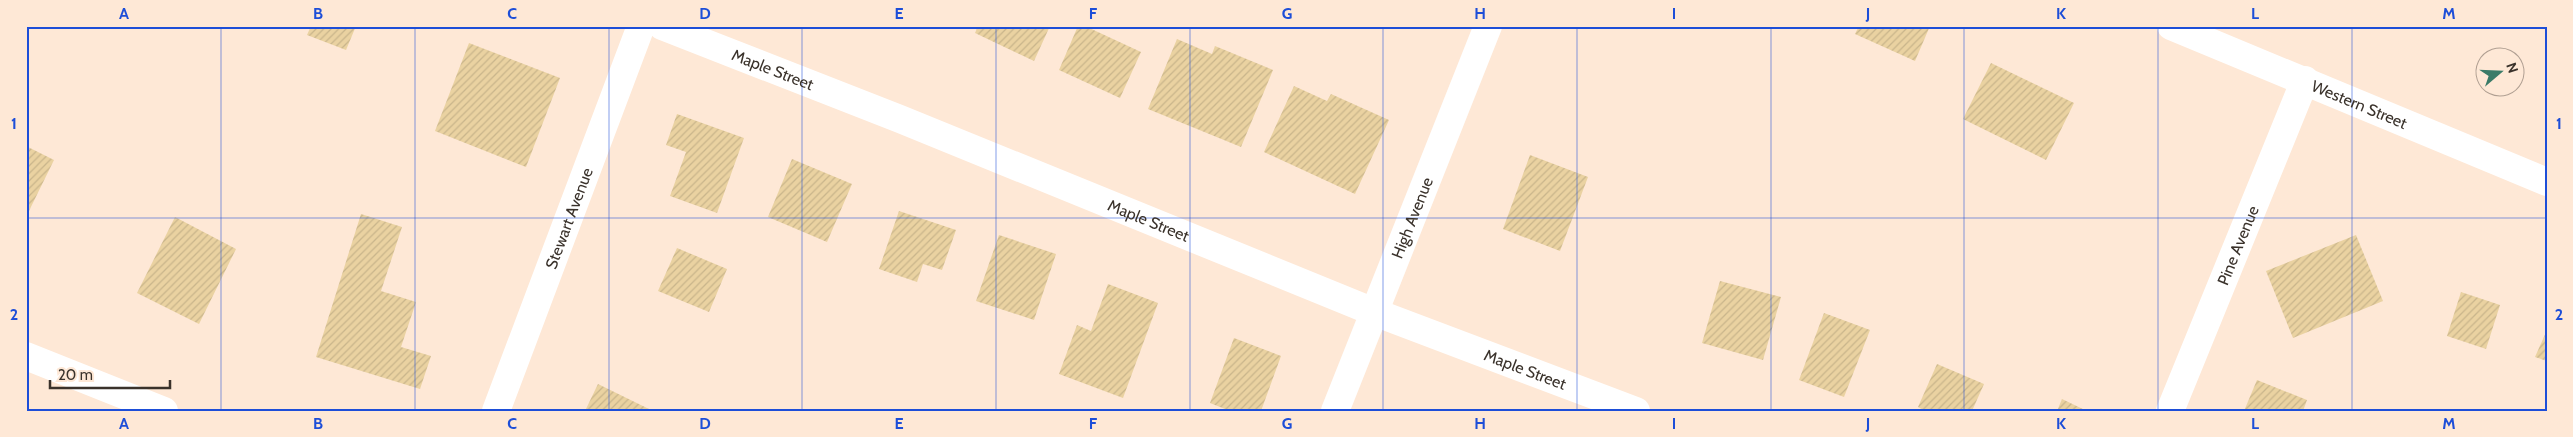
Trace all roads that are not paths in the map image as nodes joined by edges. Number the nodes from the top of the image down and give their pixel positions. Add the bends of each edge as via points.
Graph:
1 (641, 26) edge
2 (662, 26) edge
3 (1488, 26) edge
4 (2171, 26) edge
5 (2305, 80) junction
6 (2547, 182) edge
7 (1374, 312) junction
8 (26, 356) edge
9 (164, 411) edge
10 (496, 411) edge
11 (1335, 411) edge
12 (1636, 411) edge
13 (2170, 411) edge

1 - 10 street, Stewart Avenue
2 - 7 street, Maple Street
3 - 7 street, High Avenue
4 - 5 street, Western Street
5 - 6 street, Western Street
5 - 13 street, Pine Avenue
7 - 11 street, High Avenue
7 - 12 street, Maple Street
8 - 9 street

